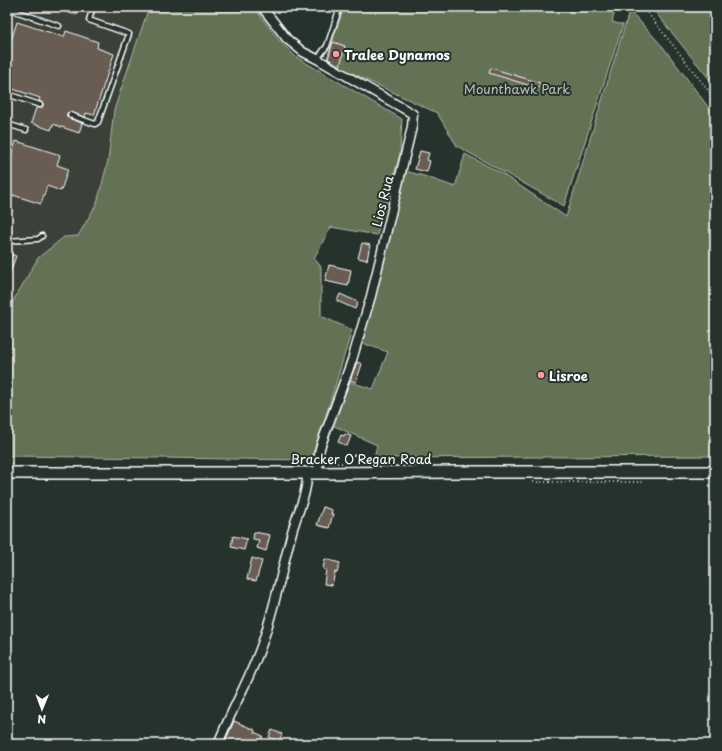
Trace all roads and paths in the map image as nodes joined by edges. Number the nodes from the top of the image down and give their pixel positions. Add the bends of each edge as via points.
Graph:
1 (93, 7) edge
2 (262, 7) edge
3 (340, 7) edge
4 (643, 7) edge
5 (8, 10) edge
6 (59, 26) dead end
7 (317, 58) junction
8 (7, 94) edge
9 (715, 100) edge
10 (40, 105) dead end
11 (70, 115) dead end
12 (7, 124) edge
13 (26, 130) dead end
14 (42, 236) dead end
15 (7, 241) edge
16 (715, 472) edge
17 (7, 473) edge
18 (313, 473) junction
19 (218, 744) edge

1 - 11 lane via 89,20 129,34 98,122 94,124
2 - 7 street, Lios Rua via 287,39 303,52
3 - 7 lane via 327,46
4 - 9 path
5 - 6 lane
7 - 18 street, Lios Rua via 413,114 371,296
8 - 10 lane
12 - 13 lane
14 - 15 lane via 38,239
16 - 18 main road, Bracker O'Regan Road
17 - 18 main road, Bracker O'Regan Road
18 - 19 street via 307,479 273,610 259,652

